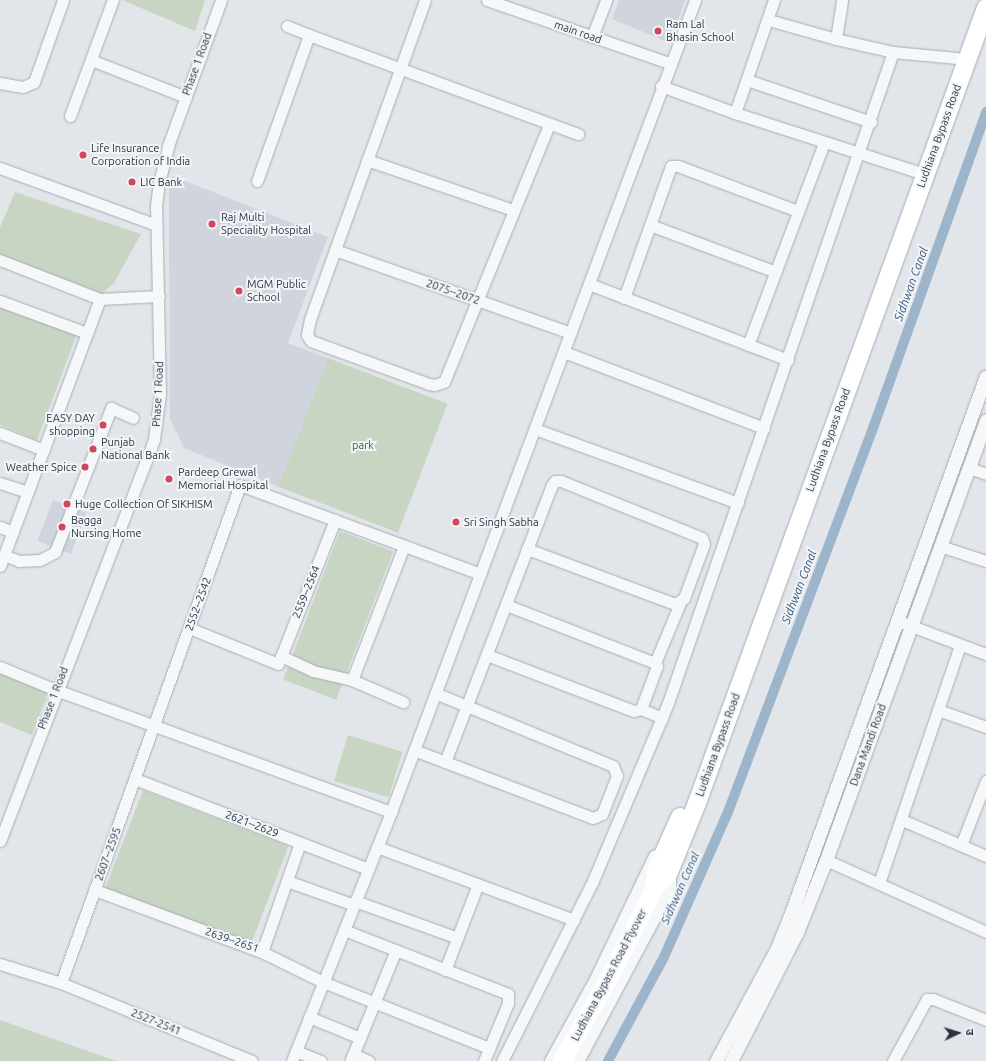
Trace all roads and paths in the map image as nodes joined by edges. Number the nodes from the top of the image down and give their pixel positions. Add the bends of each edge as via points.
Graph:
1 (63, 0) edge
2 (113, 0) edge
3 (220, 0) edge
4 (425, 0) edge
5 (487, 0) edge
6 (606, 0) edge
7 (695, 0) edge
8 (774, 0) edge
9 (842, 0) edge
10 (978, 0) edge
11 (986, 8) edge
12 (769, 20) junction
13 (287, 26) dead end
14 (309, 36) junction
15 (592, 37) junction
16 (836, 39) junction
17 (893, 52) junction
18 (957, 58) junction
19 (90, 60) junction
20 (670, 63) junction
21 (401, 68) junction
22 (747, 80) junction
23 (0, 83) edge
24 (661, 86) junction
25 (186, 97) junction
26 (735, 114) junction
27 (70, 116) dead end
28 (871, 122) junction
29 (549, 124) junction
30 (578, 134) dead end
31 (824, 143) junction
32 (860, 155) junction
33 (367, 160) junction
34 (0, 168) edge
35 (915, 172) junction
36 (257, 182) dead end
37 (513, 210) junction
38 (798, 211) junction
39 (157, 225) junction
40 (650, 225) junction
41 (335, 250) junction
42 (0, 260) edge
43 (776, 272) junction
44 (589, 284) junction
45 (159, 296) junction
46 (624, 298) junction
47 (100, 299) junction
48 (0, 300) edge
49 (475, 300) junction
50 (87, 333) junction
51 (571, 333) junction
52 (748, 345) junction
53 (564, 352) junction
54 (788, 360) junction
55 (986, 376) edge
56 (133, 418) dead end
57 (986, 420) edge
58 (764, 428) junction
59 (535, 429) junction
60 (0, 433) edge
61 (44, 450) junction
62 (969, 468) junction
63 (986, 474) edge
64 (0, 482) edge
65 (28, 492) junction
66 (738, 503) junction
67 (335, 520) junction
68 (0, 527) edge
69 (13, 532) junction
70 (404, 546) junction
71 (940, 546) junction
72 (527, 549) junction
73 (2, 560) edge
74 (986, 561) edge
75 (480, 574) junction
76 (680, 603) junction
77 (506, 605) junction
78 (898, 621) junction
79 (911, 626) junction
80 (189, 628) junction
81 (960, 645) junction
82 (986, 654) edge
83 (487, 655) junction
84 (279, 660) junction
85 (655, 663) junction
86 (0, 667) edge
87 (352, 680) junction
88 (56, 690) junction
89 (435, 693) junction
90 (403, 702) dead end
91 (466, 707) junction
92 (641, 709) junction
93 (938, 710) junction
94 (662, 718) junction
95 (155, 724) junction
96 (986, 727) edge
97 (414, 750) junction
98 (445, 762) junction
99 (135, 779) junction
100 (986, 781) edge
101 (391, 812) junction
102 (599, 816) junction
103 (902, 820) junction
104 (618, 823) junction
105 (0, 841) edge
106 (300, 843) junction
107 (667, 844) junction
108 (961, 845) junction
109 (377, 847) junction
110 (986, 856) edge
111 (826, 860) junction
112 (368, 869) junction
113 (669, 872) junction
114 (288, 881) junction
115 (879, 883) junction
116 (478, 884) junction
117 (95, 890) junction
118 (653, 891) junction
119 (354, 903) junction
120 (574, 920) junction
121 (344, 930) junction
122 (986, 932) edge
123 (458, 938) junction
124 (396, 950) junction
125 (262, 952) junction
126 (0, 964) edge
127 (445, 970) junction
128 (323, 982) junction
129 (61, 983) junction
130 (374, 1002) junction
131 (309, 1017) junction
132 (986, 1020) edge
133 (360, 1038) junction
134 (489, 1048) junction
135 (294, 1056) edge
136 (352, 1058) edge
137 (251, 1061) edge
138 (321, 1061) edge
139 (369, 1061) edge
140 (484, 1061) edge
141 (502, 1061) edge
142 (551, 1061) edge
143 (562, 1061) edge
144 (577, 1061) edge
145 (716, 1061) edge
146 (731, 1061) edge
147 (893, 1061) edge

1 - 23 street via 34,82 17,88
2 - 19 street
3 - 25 street, Phase 1 Road
4 - 21 street
5 - 15 street, main road
6 - 15 street
7 - 20 street
8 - 12 street
9 - 16 street
10 - 18 highway, Ludhiana Bypass Road
11 - 113 highway, Ludhiana Bypass Road via 807,495 778,585
12 - 16 street
12 - 22 street
13 - 14 street
14 - 21 street
14 - 36 street
15 - 20 street, main road
16 - 17 street
17 - 18 street
17 - 28 street
18 - 35 highway, Ludhiana Bypass Road
19 - 25 street
19 - 27 street
20 - 24 street
21 - 29 street
21 - 33 street
22 - 26 street
22 - 28 street
24 - 26 street
24 - 44 street
25 - 39 street, Phase 1 Road via 163,162 156,206
26 - 31 street
28 - 32 street
29 - 30 street
29 - 37 street
31 - 32 street
31 - 38 street
32 - 35 street
32 - 54 street
33 - 37 street
33 - 41 street
34 - 39 street
35 - 107 highway, Ludhiana Bypass Road via 798,492 769,581 688,799
37 - 49 street
38 - 40 street via 674,165 671,166
38 - 43 street
39 - 45 street, Phase 1 Road
40 - 43 street
40 - 46 street
41 - 49 street, 2075--2072
41 - 49 street via 310,319 307,335 312,341 429,384 439,384 446,378
42 - 47 street
43 - 52 street
44 - 46 street
44 - 51 street
45 - 47 street
45 - 88 street, Phase 1 Road via 160,394 154,439
46 - 52 street
47 - 50 street
48 - 50 street
49 - 51 street, 2075--2072
50 - 61 street
51 - 53 street
52 - 54 street
53 - 58 street
53 - 59 street
54 - 58 street
55 - 78 street
56 - 73 street via 111,408 55,552 40,560
57 - 62 street, Dana Mandi Road
58 - 66 street
59 - 66 street
59 - 75 street
60 - 61 street
61 - 65 street
62 - 63 street
62 - 71 street, Dana Mandi Road
64 - 65 street
65 - 69 street
66 - 94 street
67 - 70 street
67 - 80 street, 2552--2542 via 240,485
67 - 84 street, 2559--2564
68 - 69 street
69 - 73 street
70 - 75 street
70 - 87 street
71 - 74 street
71 - 79 street, Dana Mandi Road
72 - 76 street via 663,601
72 - 76 street via 552,485 561,481 702,538 704,544
72 - 77 street
75 - 89 street
76 - 85 street
77 - 83 street
77 - 85 street
78 - 79 street
78 - 145 street via 774,954
79 - 81 street
79 - 111 street, Dana Mandi Road
80 - 84 street
80 - 95 street, 2552--2542
81 - 82 street
81 - 93 street
83 - 91 street
83 - 92 street via 634,711
84 - 87 street
85 - 92 street via 657,666
86 - 88 street
87 - 90 street
88 - 95 street
88 - 105 street, Phase 1 Road
89 - 91 street
89 - 97 street
91 - 98 street
91 - 102 street via 613,766 617,776
92 - 94 street
93 - 96 street
93 - 103 street
94 - 104 street
95 - 99 street, 2607--2595
95 - 101 street
97 - 98 street
97 - 101 street
98 - 102 street via 593,818
99 - 106 street, 2621--2629
99 - 117 street, 2607--2595
100 - 108 street
101 - 109 street
102 - 104 street
103 - 108 street
103 - 115 street
104 - 120 street
106 - 112 street, 2621--2629
106 - 114 street, 2639--2651
107 - 118 highway, Ludhiana Bypass Road Flyover via 656,871
107 - 142 street via 662,845 649,867 596,978
108 - 110 street
109 - 112 street
109 - 116 street
111 - 115 street
111 - 146 street, Dana Mandi Road via 797,932
112 - 119 street
113 - 118 highway, Ludhiana Bypass Road Flyover
113 - 144 street via 669,889
114 - 119 street
114 - 125 street, 2639--2651
115 - 122 street
116 - 120 street
116 - 123 street
117 - 125 street, 2639--2651
117 - 129 street, 2607--2595
118 - 143 highway, Ludhiana Bypass Road Flyover via 610,977
119 - 121 street
119 - 123 street
120 - 141 street
121 - 124 street
121 - 128 street
123 - 127 street
124 - 127 street
124 - 130 street
125 - 128 street
126 - 129 street, 2527-2541
127 - 134 street via 508,994 508,1003
128 - 130 street
128 - 131 street
129 - 137 street, 2527-2541
130 - 133 street
130 - 134 street
131 - 133 street
131 - 135 street
132 - 147 street via 933,999 927,999
133 - 136 street
134 - 140 street
135 - 138 street
136 - 139 street

